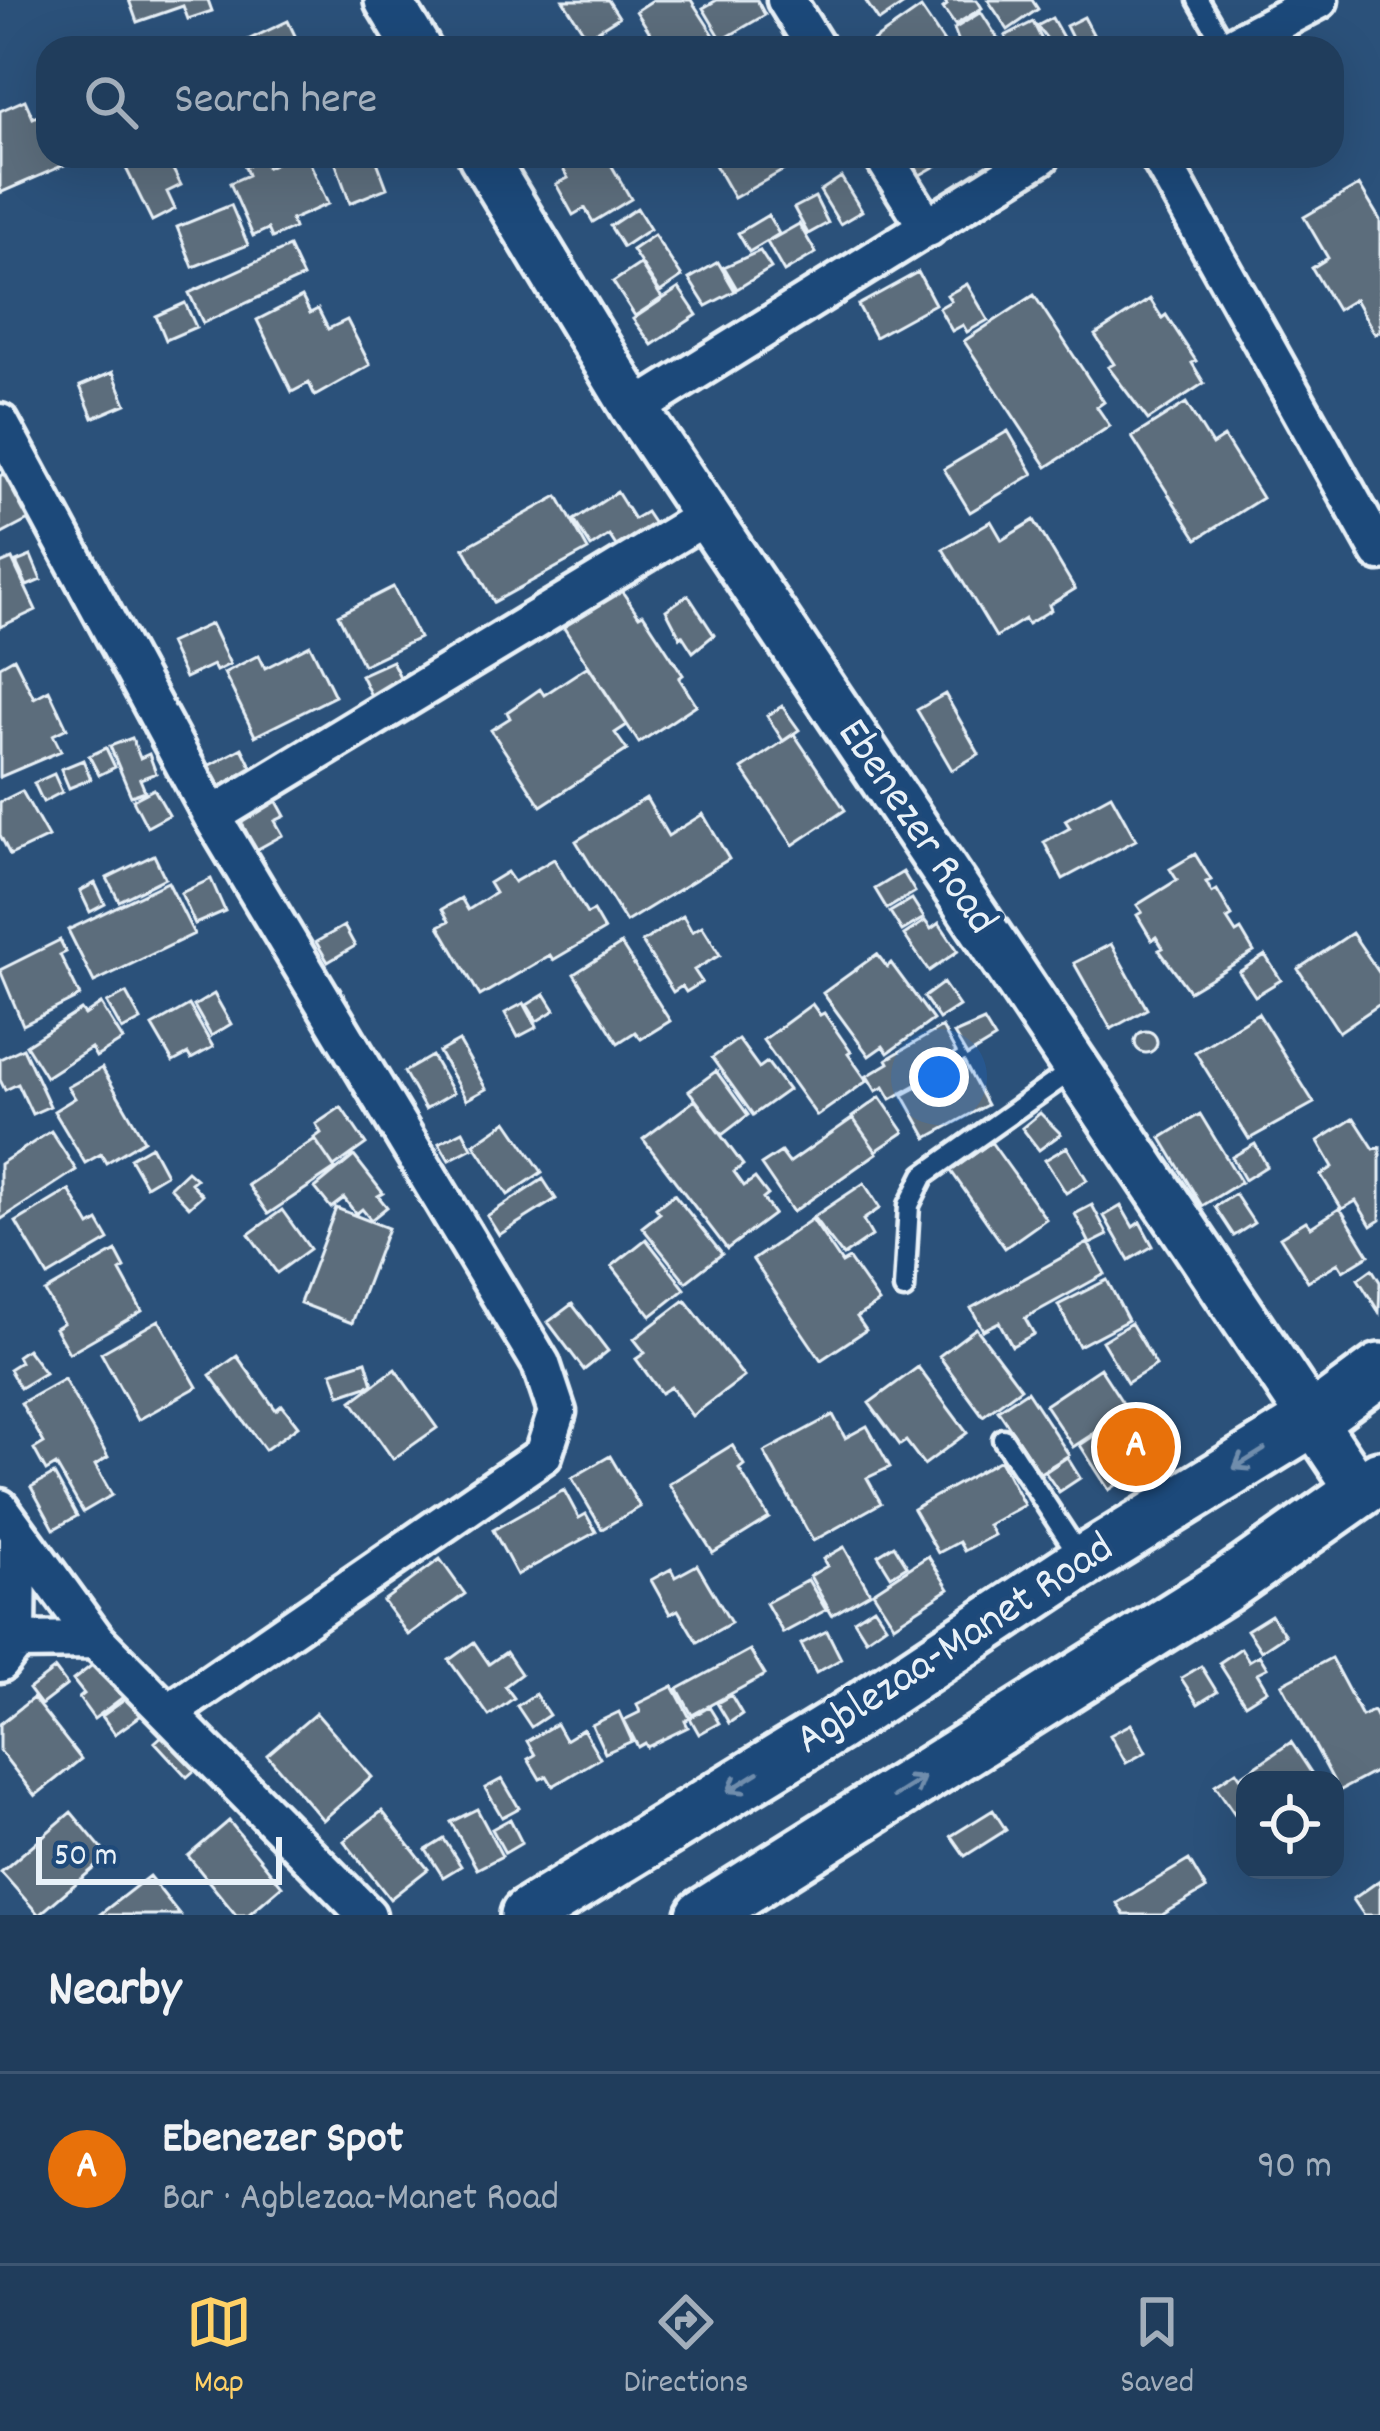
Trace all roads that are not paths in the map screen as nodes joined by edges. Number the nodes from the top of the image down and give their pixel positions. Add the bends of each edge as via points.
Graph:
1 (388, 0) edge
2 (786, 0) edge
3 (1198, 0) edge
4 (1319, 0) edge
5 (410, 36) edge
6 (808, 36) edge
7 (1220, 36) edge
8 (1250, 36) edge
9 (489, 168) edge
10 (891, 168) edge
11 (1022, 168) edge
12 (1166, 168) edge
13 (928, 228) junction
14 (635, 410) junction
15 (0, 423) edge
16 (706, 516) junction
17 (1380, 552) edge
18 (212, 816) junction
19 (1075, 1068) junction
20 (904, 1289) dead end
21 (1380, 1370) edge
22 (1311, 1421) junction
23 (1003, 1438) dead end
24 (1370, 1484) edge
25 (9, 1521) edge
26 (1084, 1562) junction
27 (96, 1640) junction
28 (8, 1652) edge
29 (168, 1713) junction
30 (367, 1915) edge
31 (527, 1915) edge
32 (703, 1915) edge

1 - 5 street
2 - 6 street
3 - 7 lane
4 - 8 street
9 - 14 street, Ebenezer Road
10 - 13 street
11 - 13 street
12 - 17 street
13 - 14 street
14 - 16 street, Ebenezer Road
15 - 18 street
16 - 18 street
16 - 19 street, Ebenezer Road
18 - 29 street via 541,1364 557,1412 544,1455
19 - 20 lane via 923,1175 910,1205
19 - 22 street, Ebenezer Road
21 - 22 main road, Agblezaa-Manet Road
22 - 24 street, Ebenezer Road
22 -> 26 main road, Agblezaa-Manet Road
23 - 26 lane
32 -> 24 main road, Agblezaa-Manet Road via 1227,1585
25 - 27 street
25 - 28 street
26 -> 31 main road, Agblezaa-Manet Road
27 - 28 street
27 - 29 street
29 - 30 street

